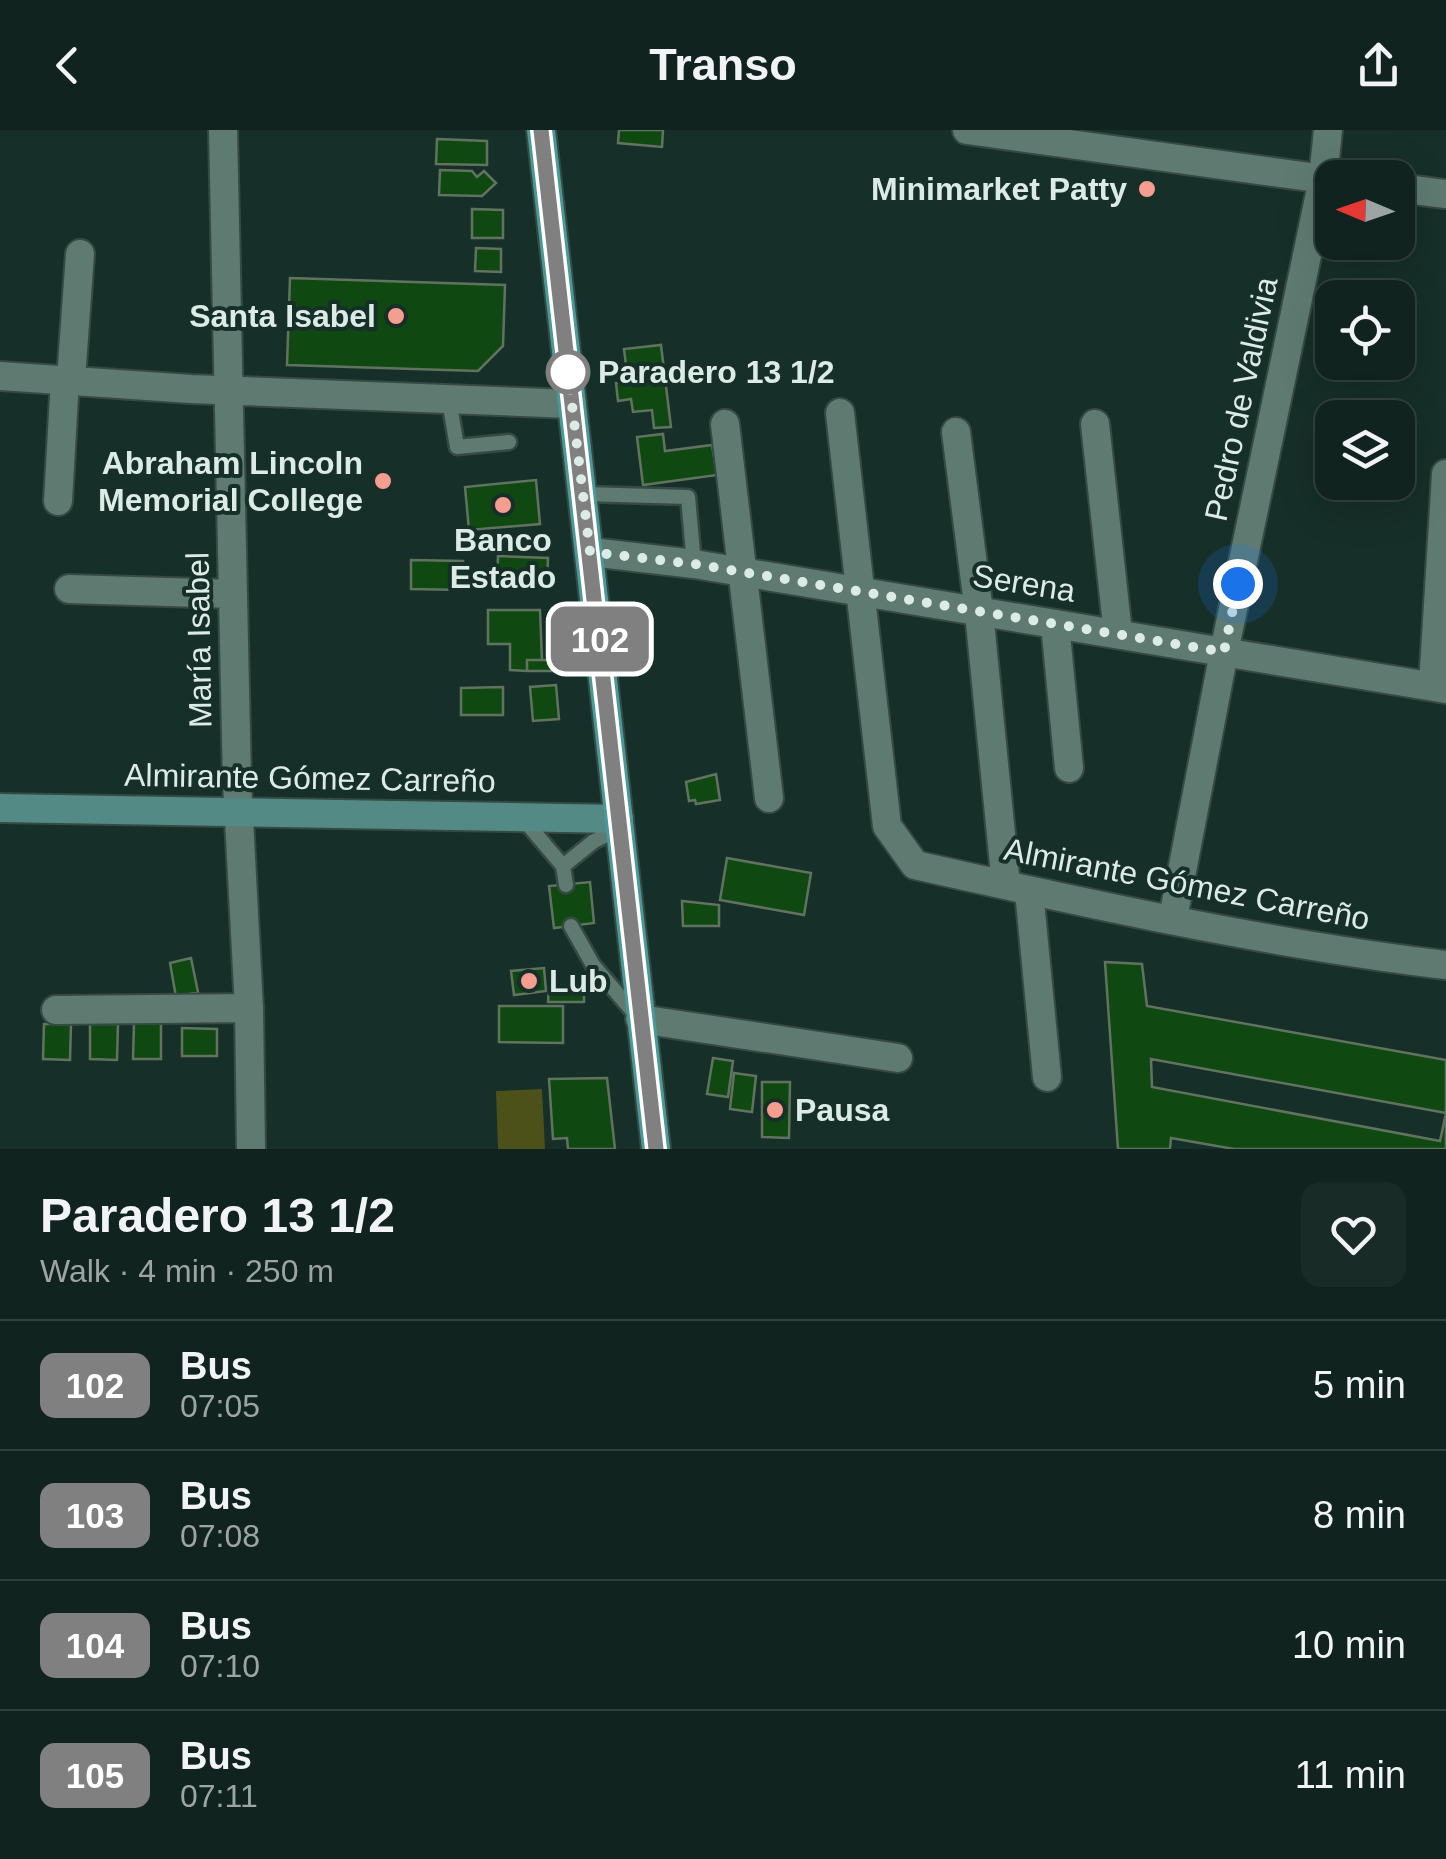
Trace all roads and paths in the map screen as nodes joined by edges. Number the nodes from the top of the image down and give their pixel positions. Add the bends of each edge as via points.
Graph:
1 (223, 130) edge
2 (541, 130) edge
3 (967, 130) edge
4 (1328, 130) edge
5 (1328, 160) edge
6 (1315, 177) edge
7 (1415, 190) edge
8 (1446, 194) edge
9 (1315, 238) edge
10 (80, 254) dead end
11 (0, 376) edge
12 (68, 379) junction
13 (229, 391) junction
14 (449, 400) junction
15 (572, 404) junction
16 (840, 413) dead end
17 (725, 424) dead end
18 (1095, 424) dead end
19 (956, 432) dead end
20 (510, 442) dead end
21 (1446, 474) edge
22 (584, 494) junction
23 (58, 502) dead end
24 (590, 552) junction
25 (694, 564) junction
26 (741, 572) junction
27 (69, 589) dead end
28 (859, 592) junction
29 (233, 594) junction
30 (980, 612) junction
31 (1055, 624) junction
32 (1118, 634) junction
33 (1224, 652) junction
34 (1439, 688) edge
35 (1069, 768) dead end
36 (768, 798) dead end
37 (0, 808) edge
38 (238, 812) junction
39 (520, 816) junction
40 (619, 824) junction
41 (563, 866) junction
42 (566, 884) dead end
43 (1018, 888) junction
44 (1173, 918) junction
45 (571, 926) dead end
46 (1446, 965) edge
47 (249, 1008) junction
48 (56, 1010) dead end
49 (640, 1019) junction
50 (898, 1058) dead end
51 (1047, 1076) dead end
52 (251, 1149) edge
53 (656, 1149) edge

1 - 13 street, María Isabel
2 - 15 main road
3 - 6 street
4 - 5 street, Pedro de Valdivia
7 - 8 street
9 - 33 street, Pedro de Valdivia
10 - 12 street
11 - 12 street
12 - 13 street
12 - 23 street
13 - 14 street
13 - 29 street, María Isabel
14 - 15 street
14 - 20 lane via 457,446
15 - 22 main road
16 - 28 street
17 - 26 street
18 - 32 street
19 - 30 street
21 - 34 street
22 - 24 main road
22 - 25 lane via 688,497
24 - 25 street, Serena
24 - 40 main road
25 - 26 street, Serena
26 - 28 street, Serena
26 - 36 street
27 - 29 street
28 - 30 street, Serena
28 - 43 street, Almirante Gómez Carreño via 888,826 915,866
29 - 38 street, María Isabel
30 - 31 street, Serena
30 - 43 street
31 - 32 street, Serena
31 - 35 street
32 - 33 street, Serena
33 - 34 street, Serena
33 - 44 street, Pedro de Valdivia
37 - 38 main road, Almirante Gómez Carreño
38 - 39 main road, Almirante Gómez Carreño
38 - 47 street, María Isabel
39 - 40 main road, Almirante Gómez Carreño
39 - 41 lane
40 - 41 lane
40 - 49 main road
41 - 42 lane
43 - 44 street, Almirante Gómez Carreño
43 - 51 street
44 - 46 street, Almirante Gómez Carreño
45 - 49 lane via 592,965
47 - 48 street
47 - 52 street, María Isabel
49 - 50 street
49 - 53 main road

